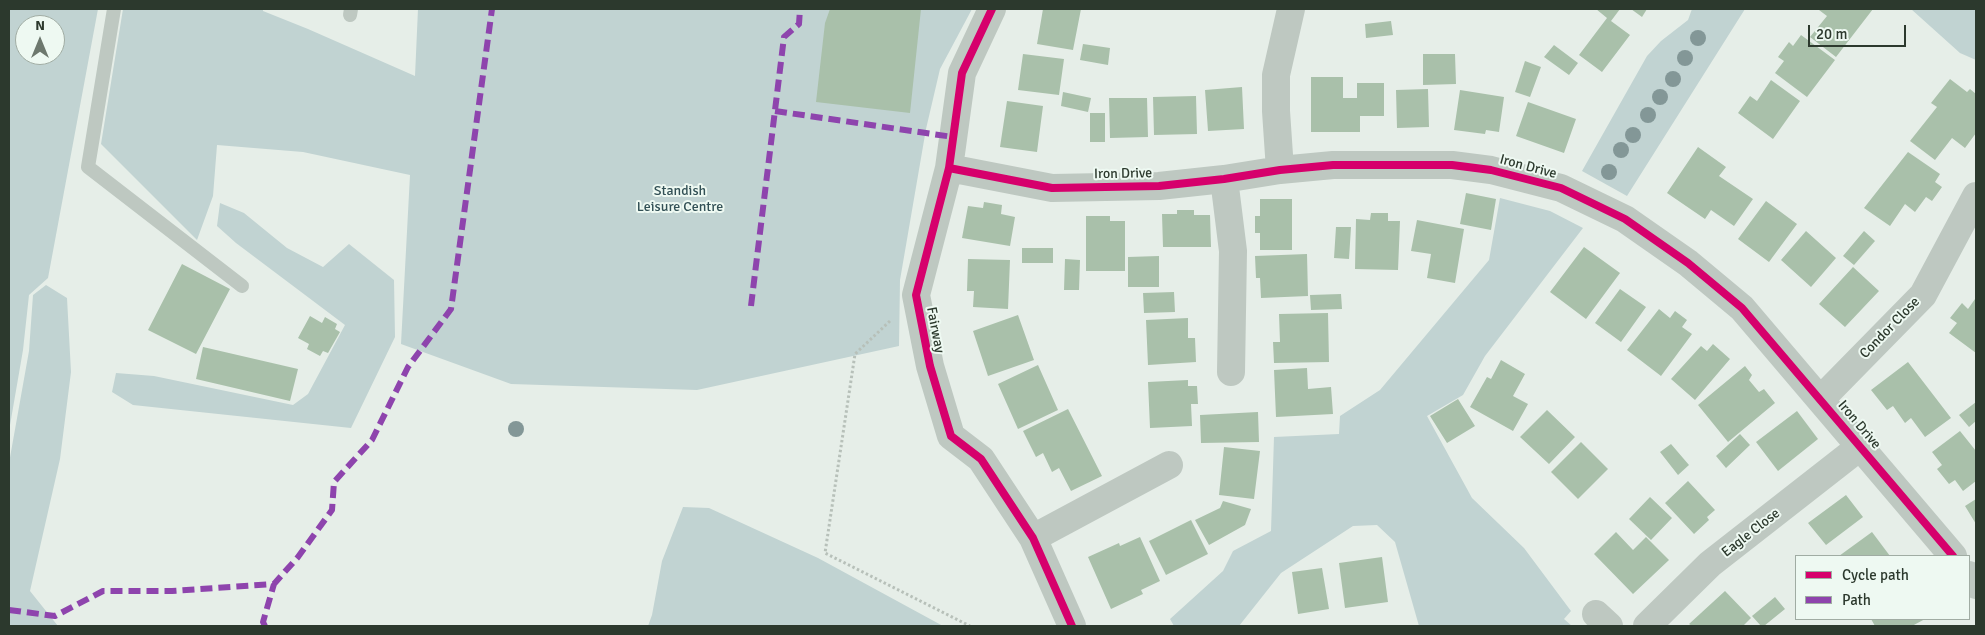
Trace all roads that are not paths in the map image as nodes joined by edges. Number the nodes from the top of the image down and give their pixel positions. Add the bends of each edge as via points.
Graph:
1 (114, 9) edge
2 (992, 9) edge
3 (1291, 9) edge
4 (949, 168) junction
5 (1280, 170) junction
6 (1224, 179) junction
7 (1976, 196) edge
8 (242, 286) dead end
9 (1231, 372) dead end
10 (1821, 399) junction
11 (1861, 446) junction
12 (1170, 465) dead end
13 (1033, 538) junction
14 (1952, 555) edge
15 (1072, 626) edge
16 (1648, 626) edge

1 - 8 lane via 88,167
2 - 4 street, Fairway via 962,73
3 - 5 street via 1276,76
4 - 6 street, Iron Drive via 1052,188 1158,186
4 - 13 street, Fairway via 916,295 930,366 951,436 981,459
5 - 6 street, Iron Drive
5 - 10 street, Iron Drive via 1333,165 1452,165 1491,170 1561,188 1625,219 1688,263 1742,308
6 - 9 street via 1233,251
7 - 10 street, Condor Close via 1923,295
10 - 11 street, Iron Drive
11 - 14 street, Iron Drive
11 - 16 street, Eagle Close via 1710,564
12 - 13 street
13 - 15 street, Fairway

